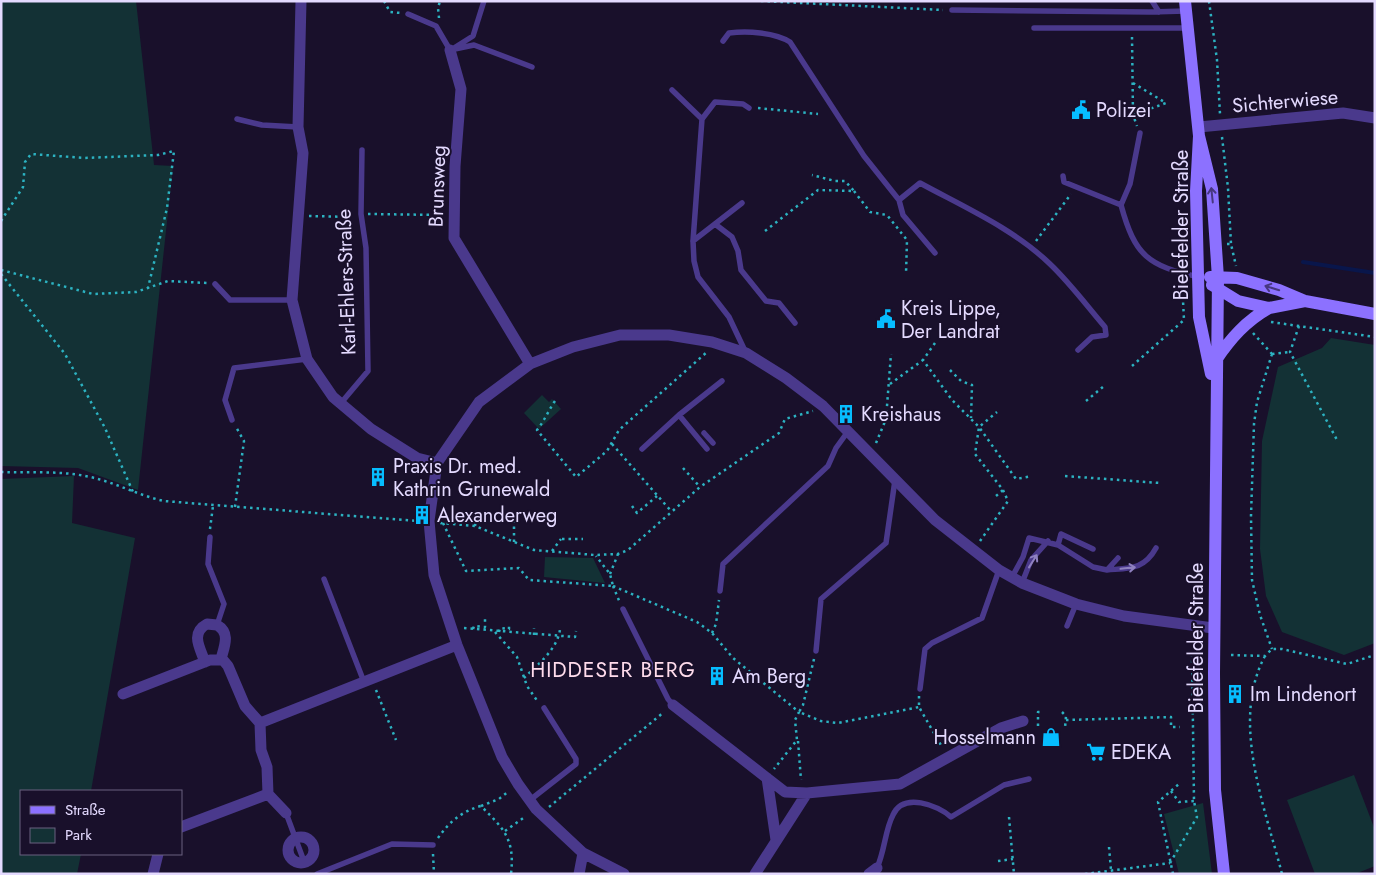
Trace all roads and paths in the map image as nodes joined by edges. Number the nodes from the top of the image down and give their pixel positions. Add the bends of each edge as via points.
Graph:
1 (301, 1) edge
2 (384, 1) edge
3 (484, 1) edge
4 (761, 1) edge
5 (1152, 1) edge
6 (1209, 1) edge
7 (793, 2) edge
8 (819, 2) edge
9 (873, 3) edge
10 (1185, 6) edge
11 (952, 10) joint
12 (1159, 12) junction
13 (408, 14) joint
14 (1034, 28) dead end
15 (1188, 28) junction
16 (1132, 30) junction
17 (723, 41) dead end
18 (450, 50) junction
19 (532, 67) dead end
20 (1133, 83) junction
21 (672, 90) dead end
22 (749, 108) joint
23 (818, 114) dead end
24 (1133, 115) junction
25 (1375, 118) edge
26 (237, 119) dead end
27 (702, 119) junction
28 (298, 126) junction
29 (1221, 126) junction
30 (1199, 132) junction
31 (1140, 133) joint
32 (362, 150) dead end
33 (812, 175) dead end
34 (1063, 176) dead end
35 (1075, 188) junction
36 (854, 191) junction
37 (898, 200) junction
38 (742, 203) dead end
39 (1121, 205) junction
40 (358, 215) junction
41 (435, 215) dead end
42 (311, 216) dead end
43 (349, 216) dead end
44 (1, 221) edge
45 (715, 224) junction
46 (765, 231) dead end
47 (693, 241) junction
48 (1231, 244) dead end
49 (1030, 248) junction
50 (935, 253) dead end
51 (1, 270) edge
52 (1, 274) edge
53 (906, 274) dead end
54 (1200, 277) junction
55 (200, 283) dead end
56 (1218, 283) junction
57 (215, 284) dead end
58 (148, 288) junction
59 (292, 300) junction
60 (1305, 301) junction
61 (1270, 308) junction
62 (1375, 314) edge
63 (1184, 320) dead end
64 (795, 323) dead end
65 (1264, 325) dead end
66 (1299, 326) junction
67 (1258, 329) dead end
68 (1252, 333) dead end
69 (1375, 337) edge
70 (712, 342) junction
71 (935, 343) dead end
72 (1078, 350) dead end
73 (1290, 352) junction
74 (746, 353) junction
75 (891, 354) dead end
76 (307, 359) junction
77 (923, 360) junction
78 (1216, 360) junction
79 (530, 364) junction
80 (1132, 366) dead end
81 (950, 370) dead end
82 (722, 381) dead end
83 (889, 385) junction
84 (1104, 386) dead end
85 (555, 401) dead end
86 (1086, 401) dead end
87 (1216, 402) junction
88 (341, 403) junction
89 (823, 406) junction
90 (996, 412) dead end
91 (679, 415) junction
92 (971, 419) junction
93 (232, 420) joint
94 (978, 426) junction
95 (849, 430) junction
96 (704, 433) dead end
97 (1337, 440) dead end
98 (713, 443) dead end
99 (612, 444) junction
100 (707, 449) dead end
101 (642, 450) dead end
102 (872, 454) junction
103 (437, 464) junction
104 (683, 468) dead end
105 (1, 472) edge
106 (1032, 476) dead end
107 (1065, 476) dead end
108 (896, 478) junction
109 (1160, 483) dead end
110 (700, 487) junction
111 (1004, 490) junction
112 (133, 492) junction
113 (657, 496) junction
114 (996, 496) dead end
115 (213, 506) junction
116 (632, 506) dead end
117 (235, 508) junction
118 (477, 511) dead end
119 (671, 511) junction
120 (520, 513) dead end
121 (429, 522) junction
122 (444, 524) junction
123 (475, 526) junction
124 (210, 537) joint
125 (582, 539) dead end
126 (514, 542) junction
127 (1048, 542) junction
128 (1058, 545) junction
129 (1156, 548) dead end
130 (972, 549) junction
131 (1093, 549) dead end
132 (552, 551) junction
133 (618, 554) junction
134 (595, 555) junction
135 (1118, 558) dead end
136 (999, 570) junction
137 (1107, 570) junction
138 (610, 574) junction
139 (324, 579) dead end
140 (1017, 580) junction
141 (613, 586) junction
142 (720, 591) joint
143 (1076, 604) junction
144 (623, 609) joint
145 (485, 618) dead end
146 (217, 624) junction
147 (509, 626) dead end
148 (1067, 626) dead end
149 (534, 628) dead end
150 (1214, 628) junction
151 (473, 629) dead end
152 (560, 629) dead end
153 (479, 631) dead end
154 (576, 631) dead end
155 (497, 632) junction
156 (712, 633) junction
157 (534, 635) junction
158 (559, 636) junction
159 (457, 645) junction
160 (1272, 649) junction
161 (816, 651) joint
162 (1192, 654) dead end
163 (1231, 655) dead end
164 (1375, 655) edge
165 (1265, 656) junction
166 (221, 659) junction
167 (205, 662) junction
168 (524, 678) junction
169 (368, 680) junction
170 (920, 689) joint
171 (123, 694) dead end
172 (673, 705) junction
173 (919, 707) junction
174 (544, 708) joint
175 (799, 712) junction
176 (1042, 712) dead end
177 (1062, 712) dead end
178 (1066, 720) junction
179 (1023, 722) dead end
180 (260, 723) junction
181 (1038, 726) dead end
182 (1180, 727) dead end
183 (1065, 728) dead end
184 (396, 740) dead end
185 (798, 740) junction
186 (949, 758) junction
187 (767, 778) junction
188 (1029, 779) dead end
189 (518, 784) junction
190 (1179, 784) dead end
191 (1170, 791) junction
192 (804, 793) junction
193 (268, 794) junction
194 (1194, 801) junction
195 (555, 802) dead end
196 (533, 805) junction
197 (481, 806) junction
198 (286, 813) joint
199 (1009, 817) dead end
200 (182, 827) edge
201 (505, 831) junction
202 (295, 838) junction
203 (776, 840) junction
204 (433, 845) junction
205 (1109, 847) dead end
206 (583, 853) junction
207 (158, 855) edge
208 (1013, 859) junction
209 (998, 861) dead end
210 (1170, 863) junction
211 (306, 869) edge
212 (1111, 870) junction
213 (873, 871) edge
214 (153, 874) edge
215 (316, 874) edge
216 (434, 874) edge
217 (511, 874) edge
218 (579, 874) edge
219 (624, 874) edge
220 (755, 874) edge
221 (1014, 874) edge
222 (1085, 874) edge
223 (1173, 874) edge
224 (1224, 874) edge
225 (1282, 874) edge

1 - 28 street, Karl-Ehlers-Straße
2 - 13 path via 390,12
3 - 18 lane via 473,36
4 - 7 path
5 - 12 lane
6 - 29 path
7 - 8 path
8 - 9 path
9 - 11 path
10 - 12 lane
10 - 15 main road, Bielefelder Straße
11 - 12 lane
13 - 18 lane via 436,26
14 - 16 lane
15 - 16 lane
15 - 30 main road, Bielefelder Straße
16 - 20 path
17 - 37 lane via 729,33 739,32 780,36 790,42 864,156
18 - 19 lane via 474,45
18 - 79 street, Brunsweg via 461,89 454,238
20 - 24 path
20 - 24 path via 1166,103
21 - 27 lane
22 - 23 path
22 - 27 lane via 743,104 715,102
24 - 31 path
25 - 29 street, Sichterwiese via 1343,113
26 - 28 lane via 262,125
27 - 47 lane
28 - 59 street, Karl-Ehlers-Straße via 303,153
29 - 30 street, Sichterwiese
29 - 48 path
30 - 54 main road, Bielefelder Straße via 1196,191
56 -> 30 main road, Bielefelder Straße via 1212,189
31 - 39 lane via 1130,184
32 - 40 lane, Karl-Ehlers-Straße
33 - 36 path via 846,181
34 - 35 lane via 1064,182
35 - 39 lane
35 - 49 path
36 - 46 path via 818,190
36 - 53 path via 870,212 888,215 906,240
37 - 49 lane via 920,183
37 - 50 lane via 903,215
38 - 45 lane
39 - 54 lane via 1133,242 1141,252 1154,263
40 - 41 path
40 - 88 lane, Karl-Ehlers-Straße via 366,248 368,371
42 - 43 path
44 - 58 path via 23,187 25,162 31,154 84,158 158,155 174,151 167,208
45 - 47 lane
45 - 64 lane via 732,237 741,270 766,301 779,303
47 - 74 lane via 698,277 729,317
49 - 72 lane via 1050,264 1106,327 1106,335 1092,337
51 - 58 path via 93,294 115,295
52 - 112 path via 65,354 105,428
54 - 56 main road
54 - 87 main road, Bielefelder Straße via 1199,317
55 - 58 path via 168,281
60 -> 56 main road via 1237,278
56 - 61 main road via 1238,301
56 - 78 main road, Bielefelder Straße
57 - 59 lane via 230,300
59 - 76 street, Karl-Ehlers-Straße
60 - 61 main road
60 - 62 main road
61 - 78 main road via 1240,328
63 - 80 path
65 - 66 path via 1272,322
66 - 69 path
66 - 73 path
67 - 68 path
70 - 74 street
70 - 79 street via 669,335 620,335 573,347
70 - 99 path via 705,355 619,430
71 - 77 path
73 - 97 path
73 - 160 path via 1272,354 1257,402 1254,424 1252,580
74 - 89 street
75 - 83 path
76 - 88 street, Karl-Ehlers-Straße via 333,397
76 - 93 lane via 234,368 225,400
77 - 83 path
77 - 92 path via 936,380
78 - 87 main road, Bielefelder Straße
79 - 103 street via 479,402
81 - 92 path via 960,382 972,385
82 - 91 lane
83 - 102 path via 886,419
84 - 86 path
85 - 99 path via 537,430 576,477
87 - 150 main road, Bielefelder Straße
88 - 103 street, Karl-Ehlers-Straße via 370,429 417,458
89 - 95 street
89 - 110 path via 811,413 785,419 779,434
90 - 94 path
91 - 100 lane
91 - 101 lane
92 - 94 path
93 - 117 path via 244,441
94 - 106 path via 1016,479
94 - 111 path via 975,454
95 - 102 street
95 - 142 lane via 828,466 723,564
96 - 98 lane
99 - 113 path
102 - 108 street
103 - 121 street
104 - 110 path
105 - 112 path via 63,473 97,478
107 - 109 path
108 - 130 street via 935,520
108 - 161 lane via 886,543 821,599
110 - 119 path
111 - 114 path
111 - 130 path via 1008,501
112 - 115 path via 164,501
113 - 116 path via 637,513
113 - 119 path
115 - 117 path
115 - 124 path
117 - 121 path
118 - 123 path
119 - 133 path via 628,550
120 - 126 path via 514,522
121 - 122 path
121 - 159 street via 434,575
122 - 123 path
122 - 141 path via 466,571 519,568 529,580
123 - 126 path
124 - 146 lane via 208,564 224,604
125 - 132 path via 562,538
126 - 132 path via 534,550
127 - 128 lane
140 -> 127 lane
127 - 140 lane via 1028,538
128 - 131 lane via 1061,534
128 - 137 lane via 1093,567
137 -> 129 lane via 1136,567 1150,559
130 - 136 street
132 - 134 path
133 - 134 path
133 - 138 path
134 - 138 path
135 - 137 lane
136 - 140 street
136 - 170 lane via 982,618 925,649
138 - 141 path
139 - 169 lane
140 - 143 street
141 - 144 path
141 - 156 path via 671,610
142 - 156 path
143 - 148 lane
143 - 150 street via 1124,616
144 - 172 lane
145 - 151 path via 485,627 474,626
146 - 166 street via 224,630 226,638
146 - 167 street via 202,626 197,635
147 - 155 path via 509,629 500,628
149 - 157 path
150 - 224 main road, Bielefelder Straße via 1215,790
152 - 158 path
153 - 155 path
154 - 158 path via 575,637
155 - 157 path
155 - 168 path via 517,657
156 - 175 path via 733,658
157 - 158 path
158 - 168 path via 547,655
159 - 169 street
159 - 189 street via 502,757
160 - 164 path via 1347,664
160 - 165 path
161 - 175 path
162 - 194 path
163 - 165 path
165 - 225 path via 1252,689 1249,720 1252,753
166 - 167 street
166 - 180 street via 228,666 245,706
167 - 171 street
168 - 174 path via 526,686
169 - 180 street
169 - 184 path
170 - 173 path
172 - 187 street
172 - 195 path
173 - 175 path via 838,723
173 - 186 path
174 - 196 lane via 576,764
175 - 185 path via 795,720
176 - 181 path via 1038,712
177 - 178 path
178 - 182 path via 1171,717 1171,728
178 - 183 path
179 - 186 street via 1001,728
180 - 193 street via 261,750 268,767
185 - 187 path
185 - 192 path
186 - 192 street via 900,784
187 - 192 street via 785,792
187 - 203 street
188 - 213 lane via 1004,785 951,817 930,804 902,806 893,814 884,852
189 - 196 street
189 - 197 path via 499,799
190 - 191 path
191 - 194 path via 1179,802
191 - 210 path via 1158,802
192 - 203 street
193 - 198 street
193 - 200 street
194 - 210 path via 1197,818
196 - 201 path
196 - 206 street
197 - 201 path
197 - 204 path via 467,810 447,826
198 - 202 lane
199 - 208 path
201 - 217 path via 512,851
202 - 211 street via 289,844 288,853 292,860
202 - 211 street via 307,838 313,844
203 - 220 street
204 - 215 lane via 392,844
204 - 216 path
205 - 212 path
206 - 218 street
206 - 219 street
207 - 214 street
208 - 209 path
208 - 221 path
210 - 212 path
210 - 223 path
212 - 222 path

